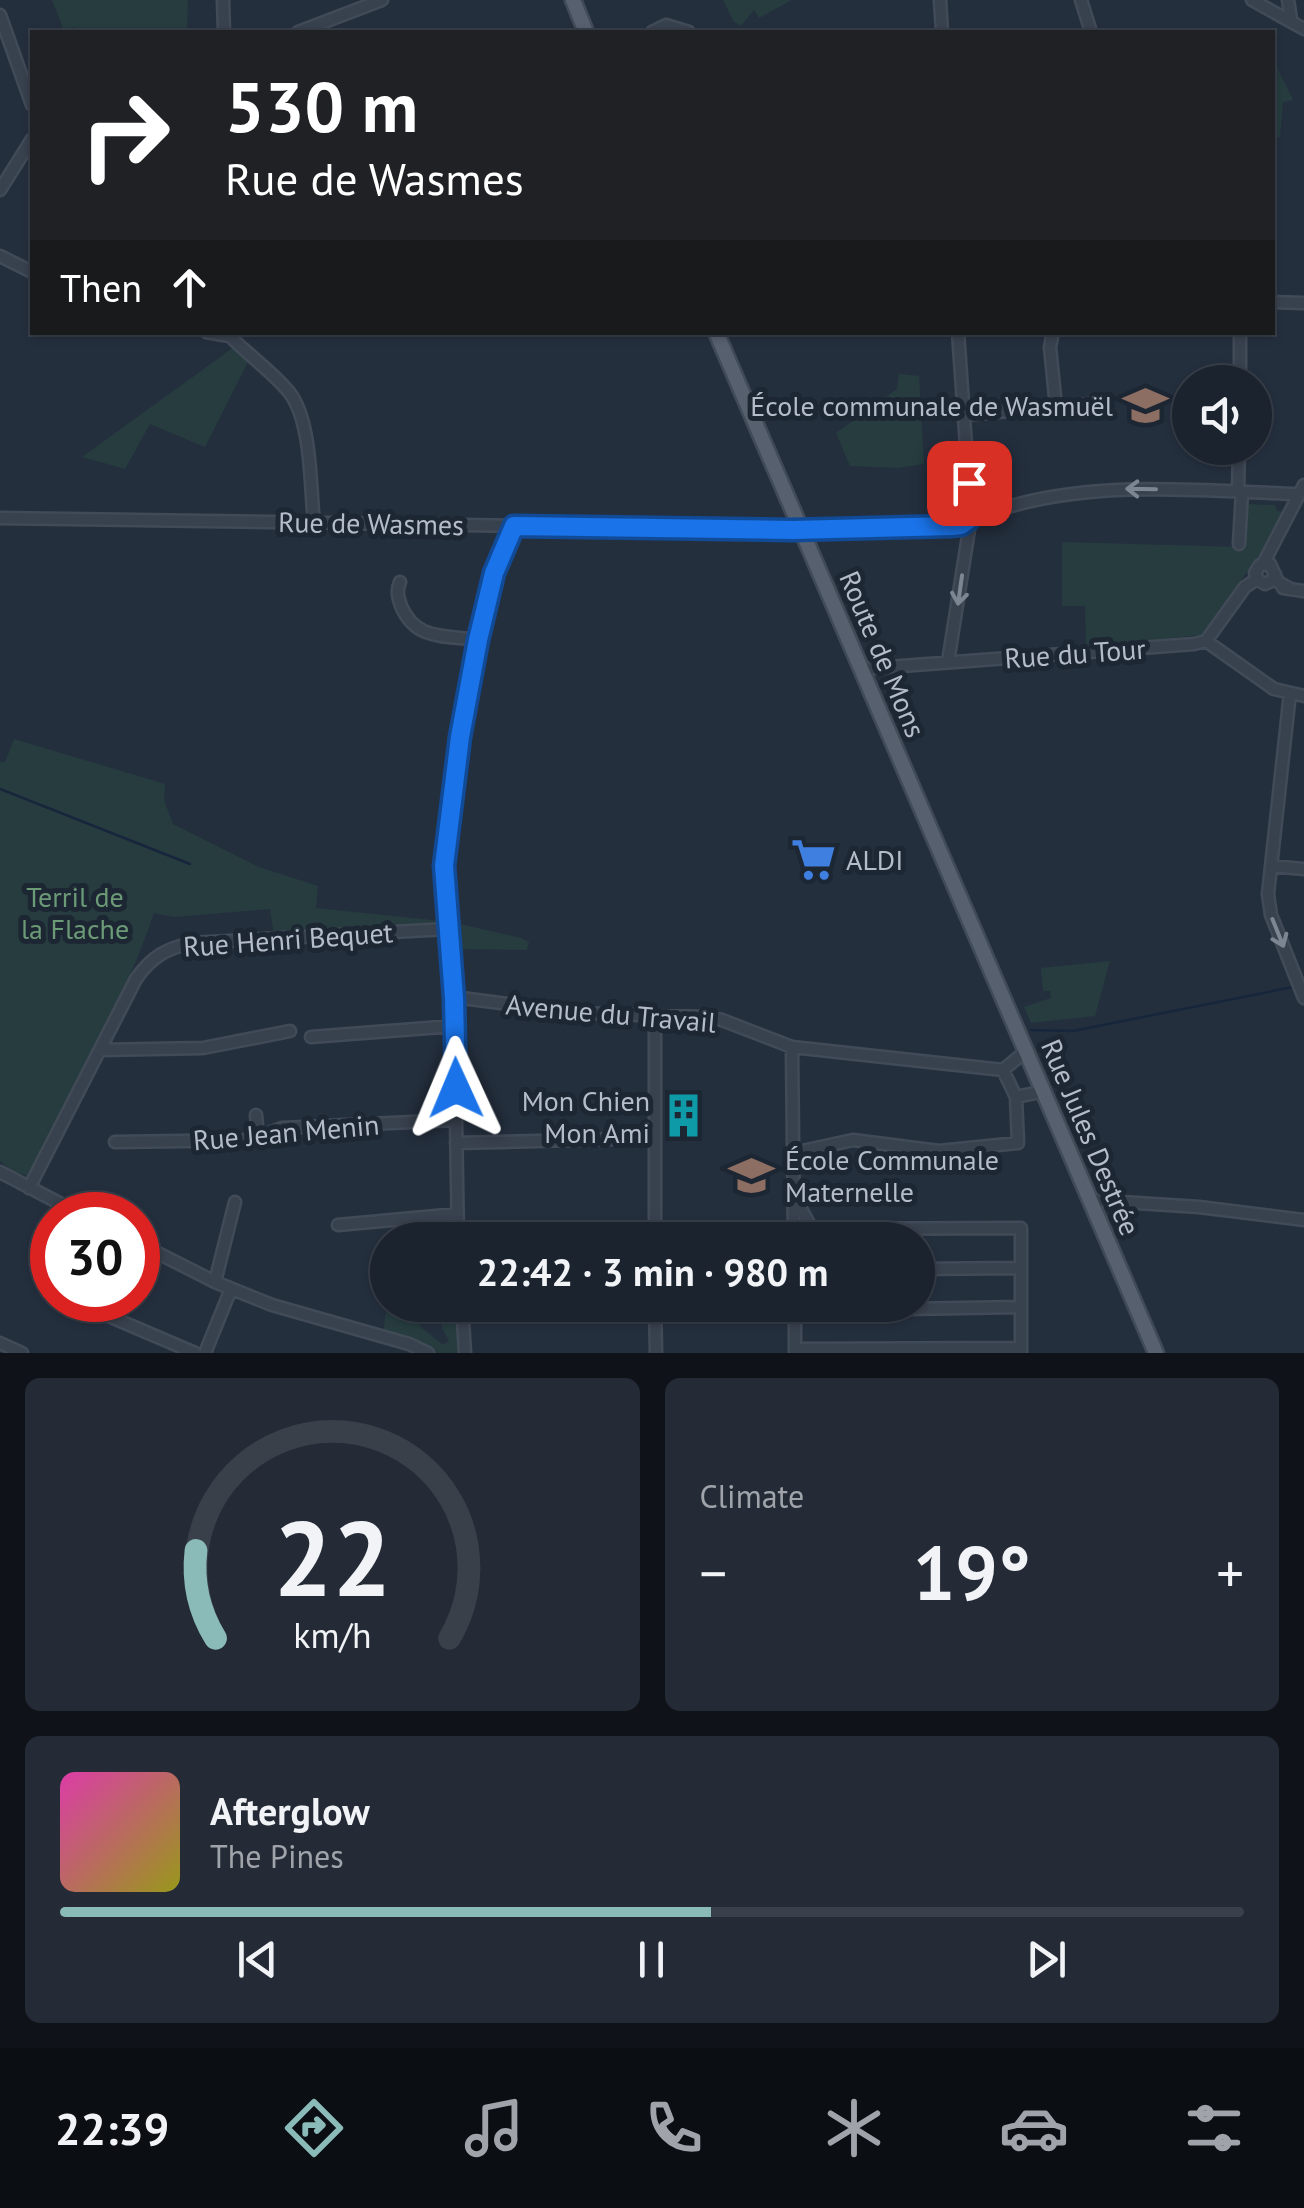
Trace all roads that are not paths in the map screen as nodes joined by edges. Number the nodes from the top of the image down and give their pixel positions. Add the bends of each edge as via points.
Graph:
1 (223, 0) edge
2 (382, 0) edge
3 (572, 0) edge
4 (940, 0) edge
5 (1081, 0) edge
6 (1252, 0) edge
7 (1288, 0) edge
8 (0, 15) edge
9 (1290, 19) junction
10 (1304, 29) edge
11 (224, 30) edge
12 (303, 30) edge
13 (585, 30) edge
14 (656, 30) edge
15 (682, 30) edge
16 (942, 30) edge
17 (1090, 30) edge
18 (30, 99) edge
19 (30, 142) edge
20 (0, 190) edge
21 (0, 256) edge
22 (30, 271) edge
23 (1275, 302) edge
24 (1304, 303) edge
25 (228, 335) edge
26 (717, 335) edge
27 (958, 335) edge
28 (1052, 335) edge
29 (1240, 335) edge
30 (1240, 365) edge
31 (1101, 403) dead end
32 (1056, 407) junction
33 (964, 415) junction
34 (1239, 465) edge
35 (1301, 489) edge
36 (1240, 492) junction
37 (0, 518) edge
38 (971, 518) junction
39 (314, 522) junction
40 (514, 526) junction
41 (802, 530) junction
42 (1239, 544) dead end
43 (1265, 573) junction
44 (400, 582) dead end
45 (1304, 591) edge
46 (478, 640) junction
47 (1206, 641) junction
48 (948, 662) junction
49 (862, 669) junction
50 (1290, 693) junction
51 (1304, 696) edge
52 (1271, 866) junction
53 (1304, 869) edge
54 (448, 928) junction
55 (980, 941) joint
56 (454, 998) junction
57 (1304, 998) edge
58 (655, 1015) junction
59 (454, 1026) junction
60 (290, 1030) dead end
61 (311, 1036) dead end
62 (792, 1046) junction
63 (100, 1050) junction
64 (1027, 1050) junction
65 (1003, 1070) junction
66 (1044, 1092) junction
67 (1016, 1097) junction
68 (256, 1115) dead end
69 (456, 1120) junction
70 (258, 1136) junction
71 (655, 1138) junction
72 (115, 1142) dead end
73 (456, 1143) junction
74 (793, 1153) junction
75 (0, 1172) edge
76 (29, 1188) junction
77 (37, 1192) edge
78 (794, 1195) junction
79 (1091, 1200) junction
80 (235, 1202) dead end
81 (457, 1214) junction
82 (1304, 1220) edge
83 (457, 1222) edge
84 (654, 1222) edge
85 (794, 1222) edge
86 (807, 1222) edge
87 (338, 1225) dead end
88 (935, 1230) edge
89 (160, 1254) edge
90 (1021, 1268) junction
91 (935, 1270) edge
92 (216, 1282) junction
93 (232, 1289) junction
94 (935, 1307) edge
95 (1021, 1307) junction
96 (121, 1322) edge
97 (463, 1322) edge
98 (655, 1322) edge
99 (795, 1322) edge
100 (0, 1343) edge
101 (1022, 1350) edge
102 (795, 1351) edge
103 (22, 1353) edge
104 (195, 1353) edge
105 (206, 1353) edge
106 (428, 1353) edge
107 (465, 1353) edge
108 (656, 1353) edge
109 (1156, 1353) edge

1 - 11 street
2 - 12 street
3 - 13 main road
4 - 16 street
5 - 17 street
6 - 9 street
7 - 9 street
8 - 18 street
9 - 10 street
14 - 15 street via 666,25
19 - 20 street
21 - 22 street
23 - 24 street
25 - 39 street via 298,406
26 - 41 main road, Route de Mons
27 - 33 street
28 - 32 street
29 - 30 street
31 - 32 street
32 - 33 street
33 - 38 street
34 - 36 street
35 - 36 street, Rue de Wasmes
35 - 43 street
36 -> 38 street, Rue de Wasmes via 1087,492
36 - 42 street
37 - 39 street, Rue de Wasmes
38 - 41 street, Rue de Wasmes via 951,526
38 -> 48 street
39 - 40 street, Rue de Wasmes
40 - 41 street, Rue de Wasmes
40 - 46 street
41 - 49 main road, Route de Mons
43 - 45 street
43 - 47 street via 1245,587
44 - 46 street via 397,594 409,624 420,632
46 - 54 street via 444,866
47 - 48 street, Rue du Tour
47 - 50 street via 1274,690
48 - 49 street, Rue du Tour
49 - 55 main road, Route de Mons
50 - 51 street
50 - 52 street
52 - 53 street
52 -> 57 street via 1271,915
54 - 56 street
54 - 63 street, Rue Henri Bequet via 163,951 143,968
55 - 64 main road, Rue Jules Destrée
56 - 58 street, Avenue du Travail
56 - 59 street
58 - 62 street, Avenue du Travail via 722,1020
58 - 71 street
59 - 61 street
59 - 69 street
60 - 63 street via 202,1048
62 - 65 street, Avenue du Travail
62 - 74 street
63 - 76 street, Rue Henri Bequet
64 - 65 street
64 - 66 main road, Rue Jules Destrée
65 - 67 street
66 - 67 street
66 - 79 main road, Rue Jules Destrée
67 - 74 street via 1018,1143 939,1151 840,1140
68 - 70 street
69 - 70 street, Rue Jean Menin via 282,1128
69 - 73 street
70 - 72 street, Rue Jean Menin
71 - 73 street
71 - 84 street
73 - 81 street
74 - 78 street
75 - 76 street
76 - 77 street
78 - 85 street
78 - 86 street
79 - 82 street
79 - 109 main road, Rue Jules Destrée
80 - 92 street
81 - 83 street
81 - 87 street
88 - 90 street via 1021,1228
89 - 92 street
90 - 91 street
90 - 95 street
92 - 93 street
93 - 105 street
93 - 106 street
94 - 95 street
95 - 101 street
96 - 104 street
97 - 107 street
98 - 108 street
99 - 102 street
100 - 103 street
101 - 102 street

